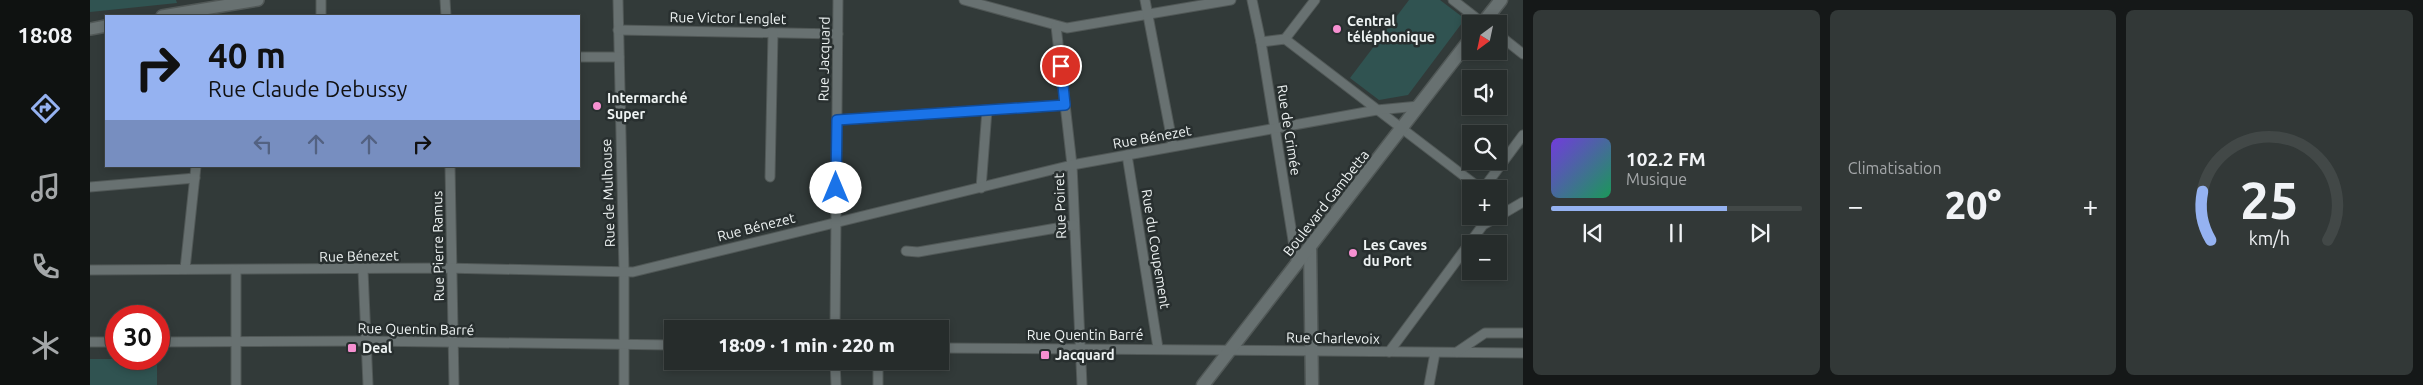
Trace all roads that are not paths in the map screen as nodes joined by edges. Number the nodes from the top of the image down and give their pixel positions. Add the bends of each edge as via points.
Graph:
1 (258, 0) edge
2 (320, 0) edge
3 (446, 0) edge
4 (618, 0) edge
5 (838, 0) edge
6 (964, 0) edge
7 (1145, 0) edge
8 (1231, 0) edge
9 (1252, 0) edge
10 (1315, 0) edge
11 (1453, 0) edge
12 (1501, 0) edge
13 (207, 13) edge
14 (1147, 14) junction
15 (177, 15) edge
16 (321, 15) edge
17 (446, 15) edge
18 (1472, 15) edge
19 (1490, 15) edge
20 (105, 26) edge
21 (1056, 26) junction
22 (90, 29) edge
23 (618, 30) junction
24 (773, 33) junction
25 (838, 34) junction
26 (1285, 39) junction
27 (1261, 42) junction
28 (1508, 42) edge
29 (1462, 50) edge
30 (1523, 54) edge
31 (580, 57) edge
32 (618, 57) junction
33 (1065, 105) junction
34 (1419, 106) junction
35 (987, 110) junction
36 (1377, 110) junction
37 (837, 120) junction
38 (1401, 129) junction
39 (1274, 130) junction
40 (1522, 138) edge
41 (1173, 146) junction
42 (1127, 155) junction
43 (1072, 165) junction
44 (196, 167) edge
45 (450, 167) edge
46 (770, 177) dead end
47 (195, 178) junction
48 (1470, 180) edge
49 (1489, 180) edge
50 (90, 187) edge
51 (981, 188) junction
52 (1523, 202) edge
53 (1507, 211) edge
54 (836, 222) junction
55 (1074, 224) junction
56 (1480, 225) edge
57 (1310, 247) junction
58 (906, 251) dead end
59 (1297, 265) junction
60 (185, 269) junction
61 (452, 269) junction
62 (90, 270) edge
63 (236, 270) junction
64 (363, 270) junction
65 (624, 271) junction
66 (1279, 288) junction
67 (1311, 299) junction
68 (835, 320) edge
69 (1523, 333) edge
70 (367, 341) junction
71 (90, 342) edge
72 (105, 342) edge
73 (170, 342) edge
74 (236, 342) junction
75 (453, 343) junction
76 (623, 344) junction
77 (664, 345) edge
78 (949, 348) edge
79 (1158, 348) junction
80 (1080, 350) junction
81 (1230, 350) junction
82 (1311, 352) junction
83 (1389, 352) junction
84 (1435, 353) junction
85 (1456, 353) junction
86 (1523, 353) edge
87 (835, 370) edge
88 (878, 370) edge
89 (236, 385) edge
90 (368, 385) edge
91 (454, 385) edge
92 (624, 385) edge
93 (836, 385) edge
94 (878, 385) edge
95 (1082, 385) edge
96 (1203, 385) edge
97 (1312, 385) edge
98 (1429, 385) edge

1 - 13 street
2 - 16 street
3 - 17 street
4 - 23 street, Rue de Mulhouse
5 - 25 street, Rue Jacquard
6 - 21 street
7 - 14 street
8 - 14 street
9 - 27 street, Rue de Crimée
10 - 26 street
11 - 18 street
12 - 19 main road
13 - 15 street
14 - 21 street via 1067,28
14 - 41 street
20 - 22 street
21 - 33 street, Rue Poiret
23 - 24 street, Rue Victor Lenglet
23 - 32 street, Rue de Mulhouse
24 - 25 street, Rue Victor Lenglet
24 - 46 street
25 - 37 street, Rue Jacquard
26 - 27 street
26 - 36 street
27 - 39 street, Rue de Crimée
28 - 30 street
29 - 34 main road, Boulevard Gambetta
31 - 32 street
32 - 65 street, Rue de Mulhouse
33 - 35 street
33 - 43 street, Rue Poiret
34 - 36 street, Rue Bénezet
34 - 38 main road, Boulevard Gambetta
35 - 37 street
35 - 51 street
36 - 38 street
36 - 39 street, Rue Bénezet
37 - 54 street, Rue Jacquard
38 - 48 street
38 - 57 main road, Boulevard Gambetta
39 - 41 street, Rue Bénezet
39 - 59 street, Rue de Crimée
40 - 49 street
41 - 42 street, Rue Bénezet
42 - 43 street, Rue Bénezet
42 - 79 street, Rue du Coupement
43 - 51 street, Rue Bénezet
43 - 55 street, Rue Poiret
44 - 47 street
45 - 61 street, Rue Pierre Ramus
47 - 50 street
47 - 60 street
51 - 54 street, Rue Bénezet
52 - 53 street
54 - 65 street, Rue Bénezet via 633,272
54 - 68 street, Rue Jacquard
55 - 58 street via 918,252
55 - 80 street, Rue Poiret
56 - 83 street
57 - 59 main road, Boulevard Gambetta
57 - 67 main road
59 - 66 main road, Boulevard Gambetta
60 - 62 street, Rue Bénezet
60 - 63 street, Rue Bénezet
61 - 64 street, Rue Bénezet
61 - 65 street, Rue Bénezet
61 - 75 street, Rue Pierre Ramus
63 - 64 street, Rue Bénezet
63 - 74 street
64 - 70 street
65 - 76 street, Rue de Mulhouse
66 - 67 main road via 1292,279 1300,280
66 - 81 main road, Boulevard Gambetta
67 - 82 main road
69 - 85 street via 1486,333
70 - 74 street, Rue Quentin Barré
70 - 75 street, Rue Quentin Barré
70 - 90 street
71 - 72 street
73 - 74 street, Rue Quentin Barré
74 - 89 street
75 - 76 street, Rue Quentin Barré
75 - 91 street, Rue Pierre Ramus
76 - 77 street, Rue Quentin Barré
76 - 92 street, Rue de Mulhouse
78 - 80 street, Rue Quentin Barré
79 - 80 street, Rue Quentin Barré
79 - 81 street, Rue Quentin Barré
80 - 95 street, Rue Poiret
81 - 82 street, Rue Charlevoix
81 - 96 main road, Boulevard Gambetta
82 - 83 street, Rue Charlevoix
82 - 97 main road
83 - 84 street, Rue Charlevoix
84 - 85 street, Rue Charlevoix
84 - 98 street
85 - 86 street, Rue Charlevoix
87 - 93 street
88 - 94 street

